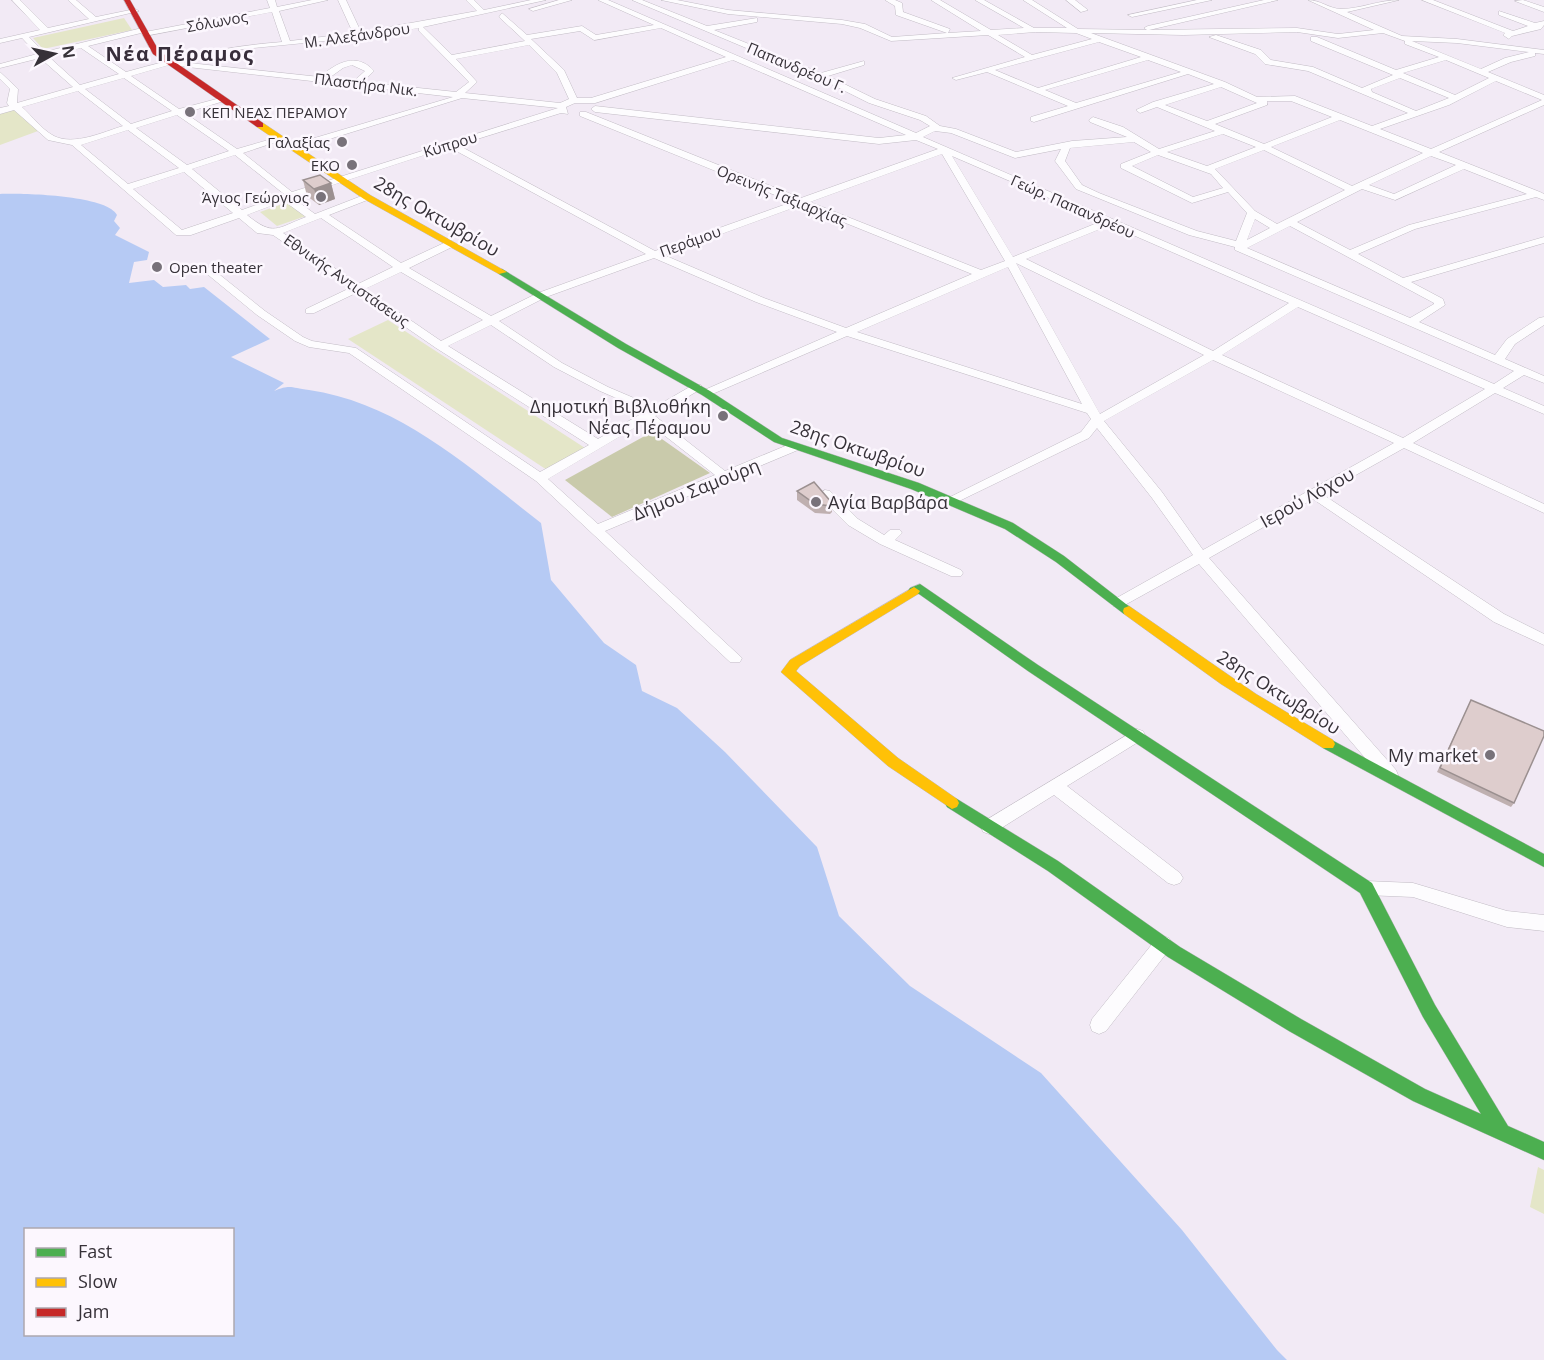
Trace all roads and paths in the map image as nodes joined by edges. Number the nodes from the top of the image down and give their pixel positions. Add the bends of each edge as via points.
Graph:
1 (16, 0) edge
2 (72, 0) edge
3 (271, 0) edge
4 (324, 0) edge
5 (342, 0) edge
6 (470, 0) edge
7 (542, 0) edge
8 (568, 0) edge
9 (602, 0) edge
10 (636, 0) edge
11 (665, 0) edge
12 (888, 0) edge
13 (935, 0) edge
14 (980, 0) edge
15 (1027, 0) edge
16 (1070, 0) edge
17 (1208, 0) edge
18 (1274, 0) edge
19 (1316, 0) edge
20 (1395, 0) edge
21 (1426, 0) edge
22 (313, 1) edge
23 (1520, 1) edge
24 (131, 6) edge
25 (276, 10) junction
26 (1084, 10) dead end
27 (1544, 10) edge
28 (1215, 11) junction
29 (1141, 12) junction
30 (1337, 12) junction
31 (483, 13) junction
32 (502, 15) junction
33 (1132, 15) dead end
34 (769, 16) junction
35 (95, 20) junction
36 (649, 20) junction
37 (1176, 20) junction
38 (1165, 23) junction
39 (1544, 23) edge
40 (662, 26) junction
41 (1534, 26) junction
42 (1544, 28) edge
43 (422, 29) junction
44 (705, 29) junction
45 (1032, 30) junction
46 (1077, 30) junction
47 (1281, 30) junction
48 (46, 31) junction
49 (587, 31) junction
50 (987, 31) junction
51 (1253, 31) junction
52 (1384, 31) junction
53 (143, 32) junction
54 (1134, 32) junction
55 (1183, 33) junction
56 (1512, 33) junction
57 (959, 34) junction
58 (24, 36) junction
59 (1199, 36) junction
60 (1338, 36) junction
61 (360, 37) junction
62 (1401, 38) junction
63 (0, 40) edge
64 (1104, 40) junction
65 (526, 41) junction
66 (1322, 41) junction
67 (80, 44) junction
68 (287, 44) junction
69 (1208, 44) dead end
70 (1544, 51) edge
71 (40, 55) junction
72 (245, 57) dead end
73 (733, 57) junction
74 (1030, 57) junction
75 (1149, 57) junction
76 (450, 58) junction
77 (1445, 58) junction
78 (228, 60) dead end
79 (170, 63) junction
80 (861, 63) dead end
81 (0, 66) edge
82 (215, 67) junction
83 (986, 69) junction
84 (1188, 72) junction
85 (1480, 73) junction
86 (0, 74) edge
87 (1397, 74) junction
88 (124, 76) junction
89 (820, 76) junction
90 (956, 78) dead end
91 (323, 79) junction
92 (1494, 79) junction
93 (356, 83) junction
94 (1222, 84) junction
95 (80, 88) junction
96 (1041, 89) junction
97 (1368, 94) junction
98 (462, 95) junction
99 (1455, 98) junction
100 (221, 99) junction
101 (1259, 99) junction
102 (574, 100) junction
103 (1544, 100) edge
104 (1156, 104) junction
105 (594, 105) junction
106 (16, 106) junction
107 (1075, 106) junction
108 (561, 108) junction
109 (1140, 110) dead end
110 (0, 111) edge
111 (179, 112) junction
112 (583, 114) junction
113 (1417, 114) junction
114 (1337, 118) junction
115 (1034, 119) dead end
116 (1093, 120) dead end
117 (1208, 124) junction
118 (128, 127) junction
119 (935, 128) junction
120 (1370, 130) junction
121 (1223, 131) junction
122 (916, 136) junction
123 (279, 138) junction
124 (1134, 139) junction
125 (77, 142) junction
126 (450, 144) junction
127 (1072, 144) junction
128 (294, 147) junction
129 (1264, 147) junction
130 (945, 150) junction
131 (236, 152) junction
132 (1158, 152) junction
133 (1428, 153) junction
134 (1462, 166) junction
135 (185, 169) junction
136 (1209, 169) junction
137 (340, 178) junction
138 (1356, 187) junction
139 (126, 188) junction
140 (1229, 189) junction
141 (1540, 195) edge
142 (367, 197) junction
143 (286, 198) junction
144 (798, 201) junction
145 (1252, 213) junction
146 (241, 214) junction
147 (317, 215) junction
148 (1108, 222) junction
149 (1290, 222) junction
150 (1278, 228) junction
151 (276, 232) junction
152 (1544, 240) edge
153 (448, 245) junction
154 (1240, 245) junction
155 (654, 254) junction
156 (1349, 254) junction
157 (1014, 261) junction
158 (400, 267) junction
159 (206, 268) dead end
160 (981, 274) junction
161 (1402, 281) junction
162 (358, 287) junction
163 (542, 296) junction
164 (1297, 303) junction
165 (310, 310) dead end
166 (1543, 320) edge
167 (492, 321) junction
168 (1412, 321) junction
169 (845, 333) junction
170 (440, 346) junction
171 (1211, 354) junction
172 (1499, 361) junction
173 (1544, 367) edge
174 (1533, 375) edge
175 (1494, 389) junction
176 (701, 390) junction
177 (1544, 410) edge
178 (651, 413) junction
179 (1093, 415) junction
180 (1405, 442) junction
181 (598, 445) junction
182 (794, 447) junction
183 (724, 476) junction
184 (540, 478) junction
185 (1312, 493) junction
186 (825, 494) edge
187 (950, 500) junction
188 (1544, 509) edge
189 (597, 529) junction
190 (1201, 557) junction
191 (956, 573) dead end
192 (1118, 603) junction
193 (1544, 640) edge
194 (735, 658) dead end
195 (1137, 735) junction
196 (1398, 784) junction
197 (1055, 786) junction
198 (989, 827) junction
199 (1544, 861) edge
200 (1174, 878) dead end
201 (1366, 888) junction
202 (1544, 923) edge
203 (1163, 944) junction
204 (1099, 1025) dead end
205 (1501, 1130) junction
206 (1544, 1151) edge

1 - 48 street
2 - 35 street
3 - 25 street
4 - 22 street, Σόλωνος
5 - 61 street
6 - 31 street
7 - 31 street, Μ. Αλεξάνδρου
8 - 32 street, Μ. Αλεξάνδρου
9 - 36 street, Γεώρ. Παπανδρέου
10 - 44 street, Παπανδρέου Γ.
11 - 34 street
12 - 57 street via 923,25
13 - 50 street
14 - 45 street
15 - 46 street
16 - 26 street
17 - 29 street
18 - 28 street
19 - 30 street
20 - 30 street
21 - 56 street
22 - 25 street, Σόλωνος
23 - 27 street
23 - 41 street via 1501,13
24 - 35 street
24 - 53 main road, 28ης Οκτωβρίου
25 - 53 street, Σόλωνος
25 - 68 street
28 - 37 street
28 - 51 street
29 - 33 street
29 - 38 street
30 - 52 street
31 - 61 street, Μ. Αλεξάνδρου
32 - 43 street, Μ. Αλεξάνδρου
32 - 65 street
34 - 44 street
34 - 57 street via 842,22 891,39
35 - 48 street
36 - 40 street, Γεώρ. Παπανδρέου
36 - 49 street
37 - 38 street
37 - 55 street
38 - 54 street
39 - 41 street
40 - 49 street via 594,38
40 - 73 street, Γεώρ. Παπανδρέου
41 - 42 street
41 - 56 street
43 - 61 street, Μ. Αλεξάνδρου
43 - 76 street
44 - 89 street, Παπανδρέου Γ.
45 - 46 street
45 - 50 street
46 - 54 street
46 - 64 street
47 - 51 street
47 - 60 street
47 - 66 street
48 - 58 street
49 - 65 street via 579,28
50 - 57 street
50 - 74 street
51 - 59 street
52 - 60 street
52 - 62 street
53 - 67 street, Σόλωνος
53 - 79 main road, 28ης Οκτωβρίου via 156,52
54 - 55 street
54 - 64 street via 1119,40
55 - 59 street
56 - 70 street via 1508,37
58 - 63 street
58 - 71 street, Εθνικής Αντιστάσεως
59 - 69 street
59 - 97 street via 1258,52 1268,62 1310,69
60 - 66 street
61 - 68 street, Μ. Αλεξάνδρου
61 - 72 street, Μ. Αλεξάνδρου
62 - 70 street
62 - 77 street
64 - 74 street
64 - 75 street
65 - 76 street
65 - 102 street via 561,72
66 - 87 street
67 - 71 street, Σόλωνος
67 - 88 street
68 - 79 street, Μ. Αλεξάνδρου via 235,48
70 - 85 street via 1508,60
71 - 81 street, Σόλωνος
71 - 95 street, Εθνικής Αντιστάσεως
73 - 105 street
73 - 122 street, Γεώρ. Παπανδρέου
74 - 83 street
75 - 84 street
75 - 96 street
76 - 98 street via 473,82
77 - 85 street
77 - 87 street
78 - 82 street
79 - 82 street, Πλαστήρα Νικ.
79 - 88 street, Μ. Αλεξάνδρου
79 - 100 main road, 28ης Οκτωβρίου
80 - 89 street
82 - 91 street, Πλαστήρα Νικ.
83 - 90 street
83 - 96 street
84 - 94 street
84 - 107 street
85 - 92 street
86 - 106 street via 13,86 11,103
87 - 97 street via 1366,88
87 - 99 street
88 - 95 street, Μ. Αλεξάνδρου
88 - 111 street
89 - 119 street, Παπανδρέου Γ. via 923,118 935,124
91 - 93 street, Πλαστήρα Νικ.
91 - 93 street via 339,66 356,61 370,71
92 - 99 street
92 - 103 street
93 - 98 street, Πλαστήρα Νικ.
94 - 101 street
94 - 104 street
95 - 106 street, Μ. Αλεξάνδρου
95 - 118 street, Εθνικής Αντιστάσεως
96 - 107 street
97 - 113 street
98 - 108 street, Πλαστήρα Νικ.
98 - 128 street
99 - 113 street
100 - 111 street
100 - 123 main road, 28ης Οκτωβρίου
101 - 114 street via 1292,98
101 - 117 street via 1264,103 1261,106
102 - 105 street
102 - 108 street, Κύπρου
103 - 133 street
104 - 109 street
104 - 117 street
105 - 112 street
105 - 122 street via 879,141
106 - 110 street, Μ. Αλεξάνδρου
106 - 125 street via 51,140
107 - 115 street
108 - 112 street, Ορεινής Ταξιαρχίας via 570,114
108 - 126 street, Κύπρου
111 - 118 street
111 - 131 street
112 - 144 street, Ορεινής Ταξιαρχίας
113 - 120 street
114 - 120 street
114 - 129 street
116 - 124 street via 1120,129
117 - 121 street
118 - 125 street
118 - 135 street, Εθνικής Αντιστάσεως
119 - 122 street
119 - 127 street, Παπανδρέου Γ. via 953,131 1008,154
120 - 133 street
121 - 129 street
121 - 132 street
122 - 130 street, Γεώρ. Παπανδρέου
123 - 128 main road, 28ης Οκτωβρίου
123 - 131 street
124 - 127 street, Παπανδρέου Γ.
124 - 132 street
125 - 139 street via 76,146
126 - 137 street, Κύπρου
126 - 155 street
127 - 154 street via 1064,150 1060,161 1079,187 1193,233
128 - 137 main road, 28ης Οκτωβρίου
129 - 136 street
129 - 138 street
130 - 144 street, Περάμου
130 - 148 street, Γεώρ. Παπανδρέου
130 - 157 street
131 - 135 street
131 - 143 street via 287,192
132 - 136 street
132 - 140 street via 1124,166 1192,200
133 - 134 street
133 - 138 street
134 - 138 street via 1395,197
134 - 141 street
135 - 139 street
135 - 146 street, Εθνικής Αντιστάσεως
136 - 140 street
137 - 142 main road, 28ης Οκτωβρίου
137 - 143 street, Κύπρου
138 - 149 street
139 - 146 street, Κύπρου via 180,233
140 - 145 street
141 - 156 street via 1412,227
142 - 147 street
142 - 153 main road, 28ης Οκτωβρίου
143 - 146 street, Κύπρου
143 - 147 street
144 - 155 street, Περάμου
144 - 160 street, Ορεινής Ταξιαρχίας
145 - 150 street
145 - 154 street
146 - 151 street, Εθνικής Αντιστάσεως via 261,231
147 - 151 street
147 - 158 street
148 - 157 street
148 - 164 street, Γεώρ. Παπανδρέου
149 - 150 street
149 - 156 street
150 - 154 street
151 - 162 street, Εθνικής Αντιστάσεως
152 - 161 street
153 - 158 street
153 - 163 main road, 28ης Οκτωβρίου
154 - 168 street via 1245,251
155 - 163 street, Περάμου
155 - 169 street
156 - 161 street
157 - 160 street
157 - 171 street
157 - 179 street
158 - 162 street
158 - 167 street
159 - 184 street via 261,314 299,339 352,350
160 - 169 street
161 - 168 street via 1440,304
162 - 165 street
162 - 170 street, Εθνικής Αντιστάσεως
163 - 167 street, Περάμου
163 - 176 main road, 28ης Οκτωβρίου
164 - 171 street
164 - 175 street, Γεώρ. Παπανδρέου
166 - 172 street via 1508,343
167 - 170 street, Περάμου
167 - 178 street via 574,374
168 - 172 street
169 - 176 street
169 - 179 street
170 - 181 street, Εθνικής Αντιστάσεως
171 - 179 street
171 - 180 street
172 - 174 street
173 - 174 street, Ιερού Λόχου
174 - 175 street, Ιερού Λόχου
175 - 177 street, Γεώρ. Παπανδρέου
175 - 180 street, Ιερού Λόχου
176 - 178 street
176 - 182 main road, 28ης Οκτωβρίου
178 - 181 street
178 - 183 street
179 - 187 street via 1085,435
179 - 190 street
180 - 185 street, Ιερού Λόχου
180 - 188 street
181 - 184 street
182 - 183 street, Δήμου Σαμούρη
182 - 187 main road, 28ης Οκτωβρίου
183 - 189 street, Δήμου Σαμούρη
184 - 189 street
185 - 190 street, Ιερού Λόχου
185 - 193 street via 1499,618
186 - 191 street via 853,522
187 - 192 main road, 28ης Οκτωβρίου via 1024,535
189 - 194 street
190 - 192 street, Ιερού Λόχου
190 - 196 street
192 - 196 main road, 28ης Οκτωβρίου via 1276,715
195 - 197 street
195 - 198 main road via 920,588 795,663 788,672 893,762
195 - 201 main road
196 - 199 main road, 28ης Οκτωβρίου
197 - 198 street
197 - 200 street
198 - 203 main road via 1053,866
201 - 202 street via 1413,890 1507,919
201 - 205 main road via 1458,1064
203 - 204 street
203 - 205 main road via 1295,1026 1419,1095
205 - 206 main road

